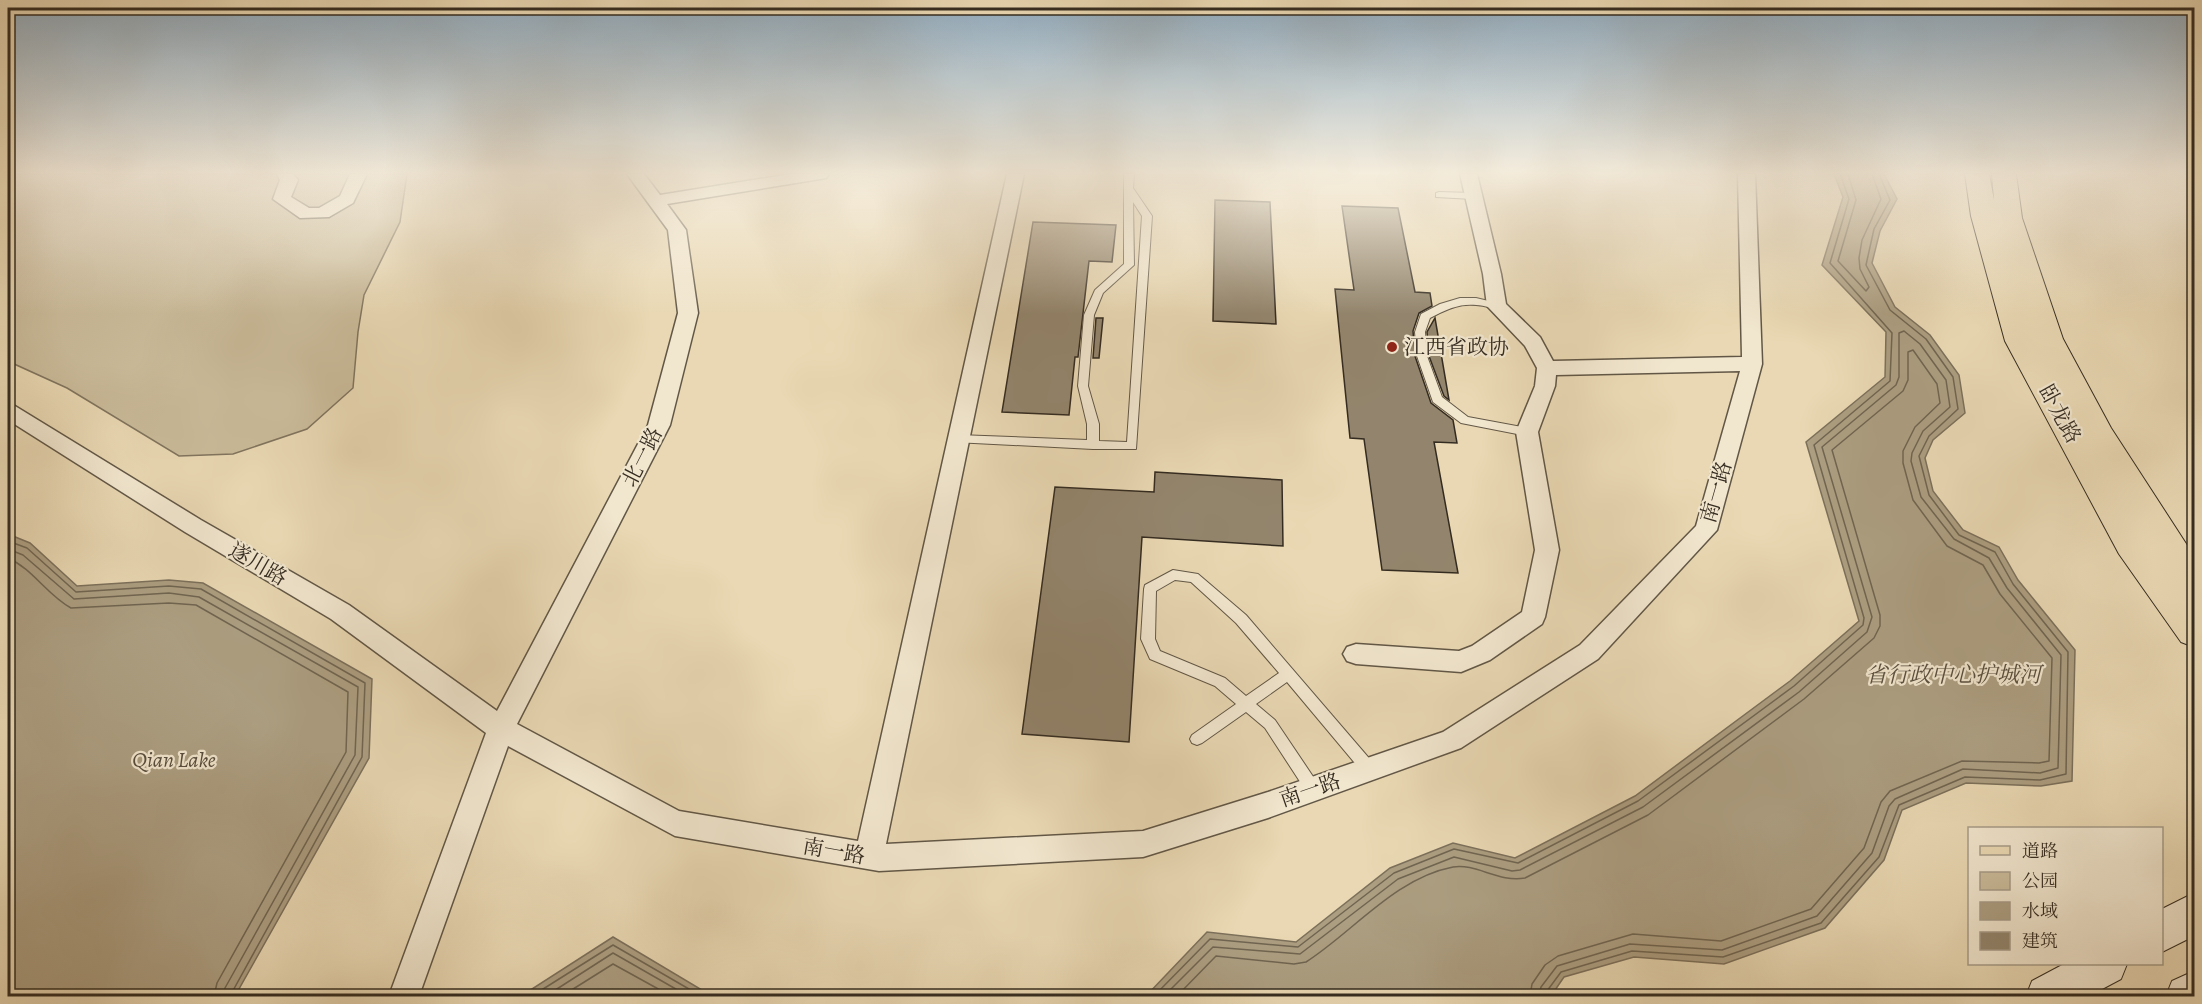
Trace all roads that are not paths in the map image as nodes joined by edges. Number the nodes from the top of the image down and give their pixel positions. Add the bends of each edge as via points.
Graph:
1 (670, 221) edge
2 (1005, 221) edge
3 (1128, 221) edge
4 (1146, 221) edge
5 (1479, 221) edge
6 (1748, 221) edge
7 (1985, 221) edge
8 (2010, 221) edge
9 (1497, 306) junction
10 (1752, 364) junction
11 (1547, 368) junction
12 (8, 411) edge
13 (1527, 432) junction
14 (958, 439) junction
15 (1094, 445) junction
16 (2194, 583) edge
17 (2194, 632) edge
18 (1356, 654) dead end
19 (1288, 674) junction
20 (1246, 704) junction
21 (501, 729) junction
22 (1197, 739) dead end
23 (1370, 769) junction
24 (1313, 789) junction
25 (869, 857) junction
26 (2194, 913) edge
27 (2163, 931) edge
28 (2102, 965) edge
29 (2194, 992) edge
30 (404, 995) edge
31 (2048, 996) edge
32 (2187, 996) edge

1 - 21 street, 北一路 via 677,230 688,313 659,425
2 - 14 street
3 - 15 lane via 1129,265 1099,292 1089,315 1083,386
4 - 15 lane via 1132,446
5 - 9 street
6 - 10 street, 南一路
7 - 17 main road, 卧龙路 via 2020,341 2131,545
8 - 16 main road, 卧龙路 via 2048,339 2104,442
9 - 11 street via 1533,342
9 - 13 lane via 1463,299 1425,316 1420,332 1422,356 1437,399 1465,420
10 - 11 street
10 - 23 street, 南一路 via 1706,530 1589,652 1452,740
11 - 13 street via 1545,386
12 - 21 street, 遂川路 via 340,612
13 - 18 street via 1547,550 1533,617 1461,662
14 - 15 lane
14 - 25 street
19 - 20 lane
19 - 20 lane via 1242,619 1194,578 1173,575 1150,589 1148,639 1155,655 1220,682
19 - 23 lane
20 - 22 lane
20 - 24 lane via 1270,724
21 - 25 street, 南一路 via 675,823
21 - 30 street, 北一路
23 - 24 street, 南一路
24 - 25 street, 南一路 via 1143,844
26 - 27 main road
28 - 31 main road
29 - 32 main road

